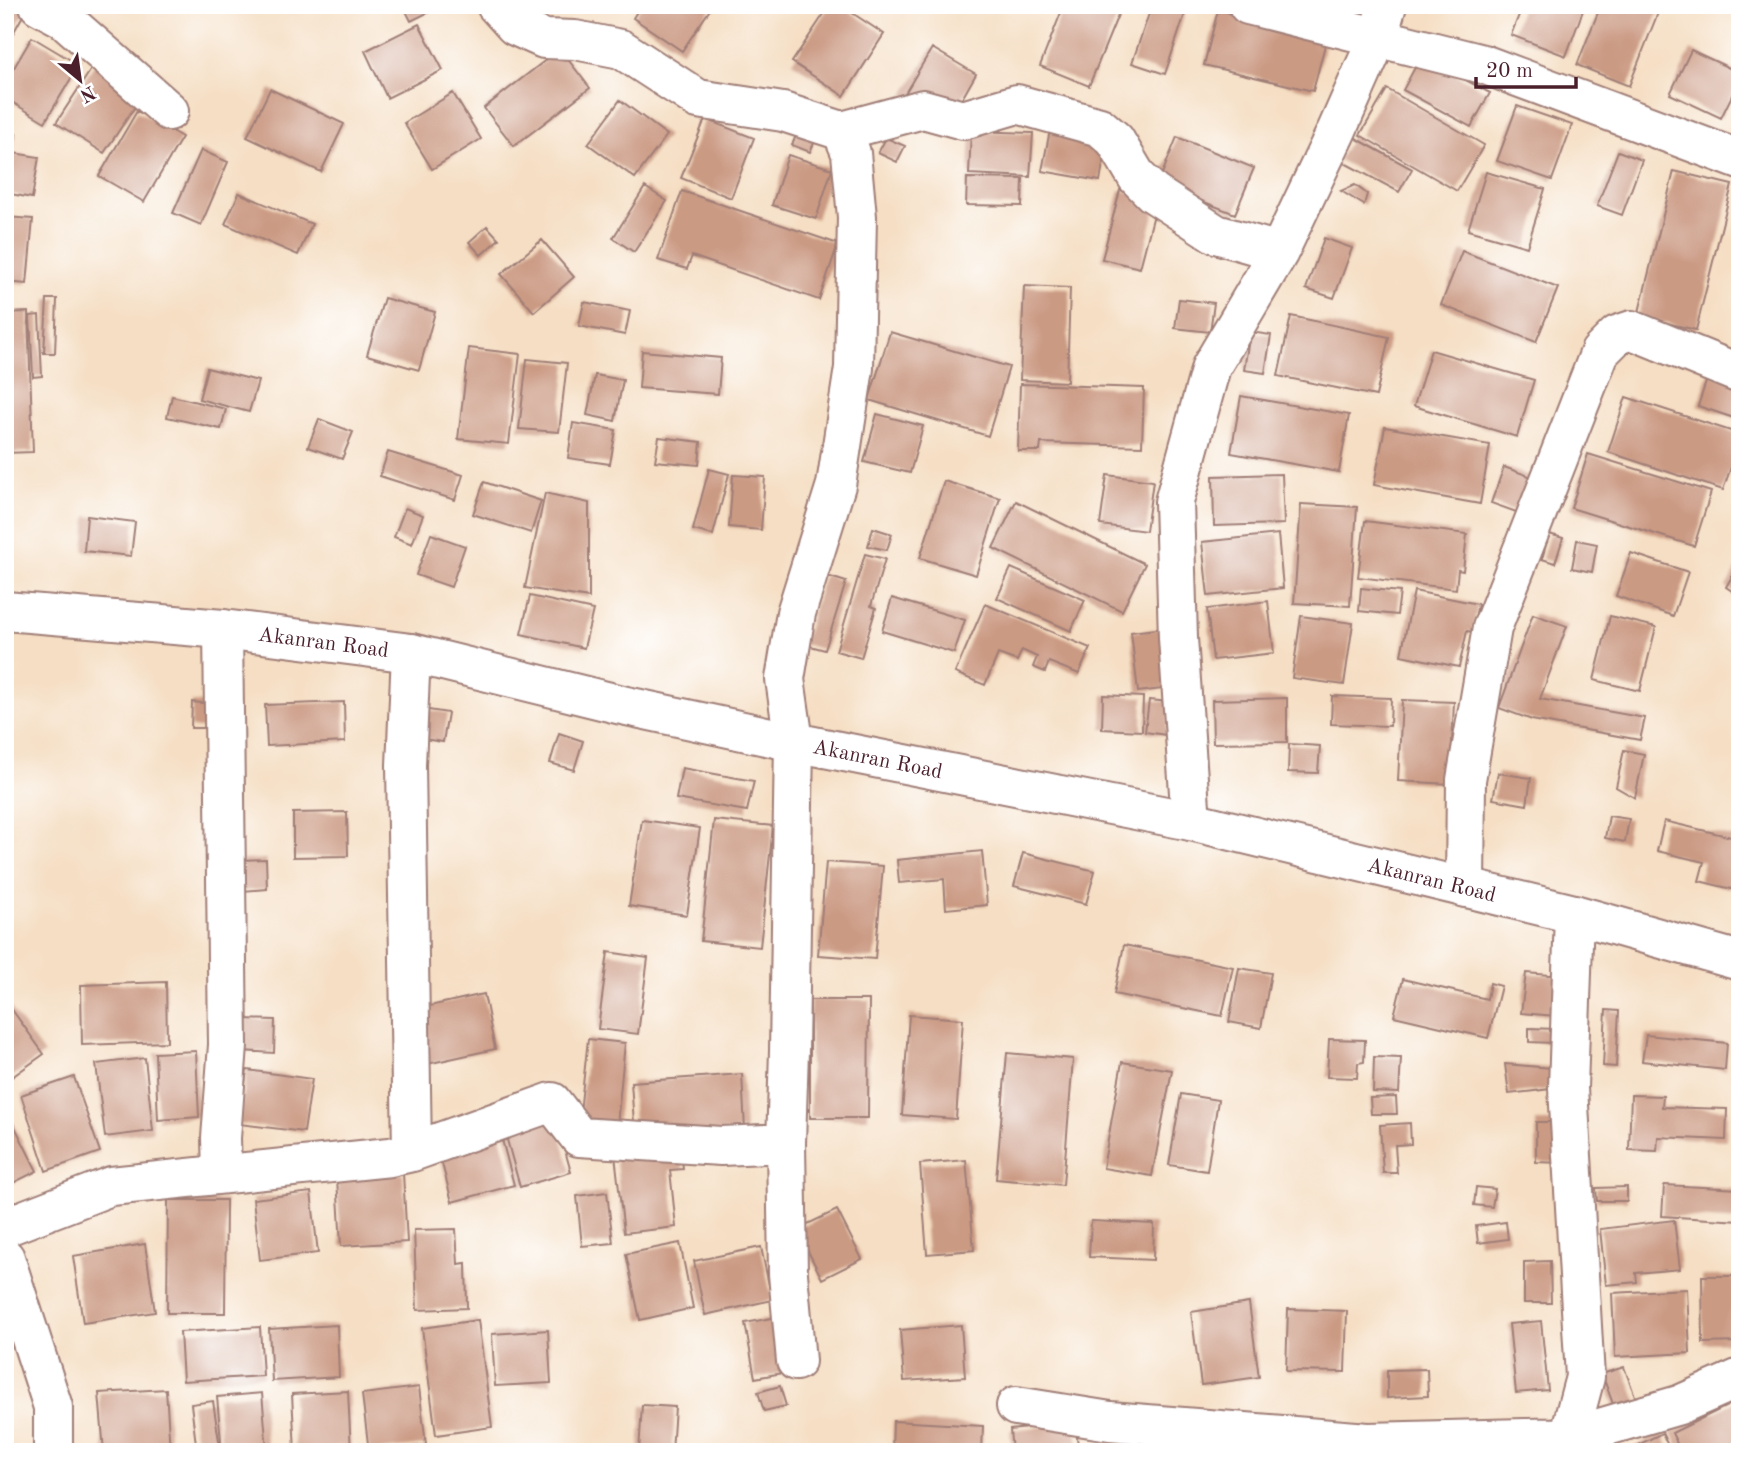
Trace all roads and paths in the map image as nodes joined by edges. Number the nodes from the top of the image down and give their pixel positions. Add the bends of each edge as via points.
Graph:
1 (39, 5) edge
2 (496, 5) edge
3 (1248, 5) edge
4 (1382, 21) edge
5 (169, 111) dead end
6 (842, 131) junction
7 (1740, 160) edge
8 (1279, 252) junction
9 (1740, 374) edge
10 (5, 611) edge
11 (223, 629) junction
12 (411, 653) junction
13 (794, 742) junction
14 (1191, 821) junction
15 (1465, 887) junction
16 (1574, 914) junction
17 (1740, 961) edge
18 (786, 1143) junction
19 (412, 1152) junction
20 (222, 1174) junction
21 (5, 1227) edge
22 (5, 1258) edge
23 (796, 1361) dead end
24 (1740, 1378) edge
25 (1016, 1406) dead end
26 (1571, 1445) edge
27 (53, 1452) edge

1 - 5 street via 63,18
2 - 6 street via 515,26 544,39 621,50 698,99 783,112
3 - 4 street
4 - 7 street via 1483,64
4 - 8 street
6 - 8 street via 923,108 963,120 1017,104 1100,127 1115,140 1137,177 1153,193 1216,234
6 - 13 street via 852,153 858,217 854,368 836,485 796,612 785,678
8 - 14 street via 1211,367 1174,502
9 - 15 street via 1632,330 1617,335 1600,352 1492,628 1466,780
10 - 11 street, Akanran Road
11 - 12 street, Akanran Road
11 - 20 street via 228,1045
12 - 13 street, Akanran Road
12 - 19 street via 406,765
13 - 14 street, Akanran Road
13 - 18 street
14 - 15 street, Akanran Road
15 - 16 street, Akanran Road
16 - 17 street, Akanran Road
16 - 26 street via 1568,1088 1585,1377
18 - 19 street via 721,1146 579,1137 552,1102
18 - 23 street via 788,1274
19 - 20 street
20 - 21 street via 111,1186
22 - 27 street via 53,1407
24 - 26 street
25 - 26 street via 1110,1421 1368,1441

